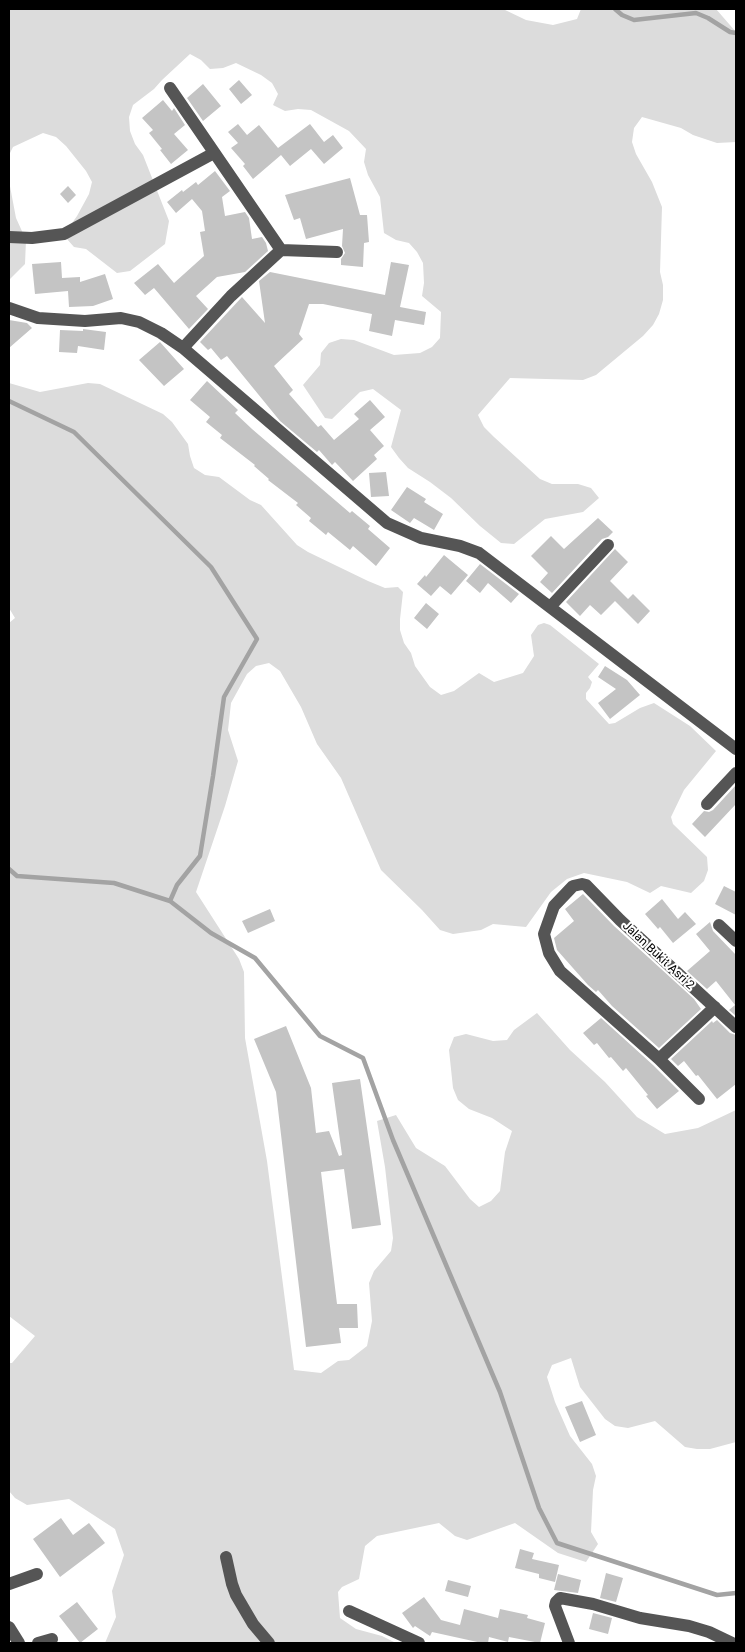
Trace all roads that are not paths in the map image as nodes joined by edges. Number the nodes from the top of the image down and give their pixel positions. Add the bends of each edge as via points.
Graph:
1 (170, 88) dead end
2 (214, 153) junction
3 (9, 237) edge
4 (281, 250) junction
5 (337, 252) dead end
6 (9, 308) edge
7 (182, 348) junction
8 (608, 545) dead end
9 (550, 607) junction
10 (736, 749) edge
11 (736, 773) edge
12 (707, 804) dead end
13 (718, 925) dead end
14 (736, 942) edge
15 (715, 1008) junction
16 (736, 1027) edge
17 (659, 1059) junction
18 (699, 1099) dead end
19 (226, 1557) dead end
20 (37, 1574) dead end
21 (9, 1584) edge
22 (349, 1611) dead end
23 (9, 1626) edge
24 (52, 1638) dead end
25 (19, 1643) edge
26 (38, 1643) edge
27 (269, 1643) edge
28 (419, 1643) edge
29 (569, 1643) edge
30 (732, 1643) edge

1 - 2 street
2 - 3 street via 64,234
2 - 4 street
4 - 5 street
4 - 7 street via 236,290
6 - 7 street via 38,318 85,321 121,318 139,322
7 - 9 street via 387,523 421,538 479,553
8 - 9 street
9 - 10 street
11 - 12 street
13 - 14 street
15 - 16 street, Jalan Bukit Asri 2
15 - 17 street
15 - 17 street, Jalan Bukit Asri 2 via 586,885 573,886 554,906 544,934 549,953 560,971
17 - 18 street
19 - 27 street via 236,1595
20 - 21 street
22 - 28 street
23 - 25 street
24 - 26 street
29 - 30 street via 555,1606 560,1598 640,1618 690,1626

